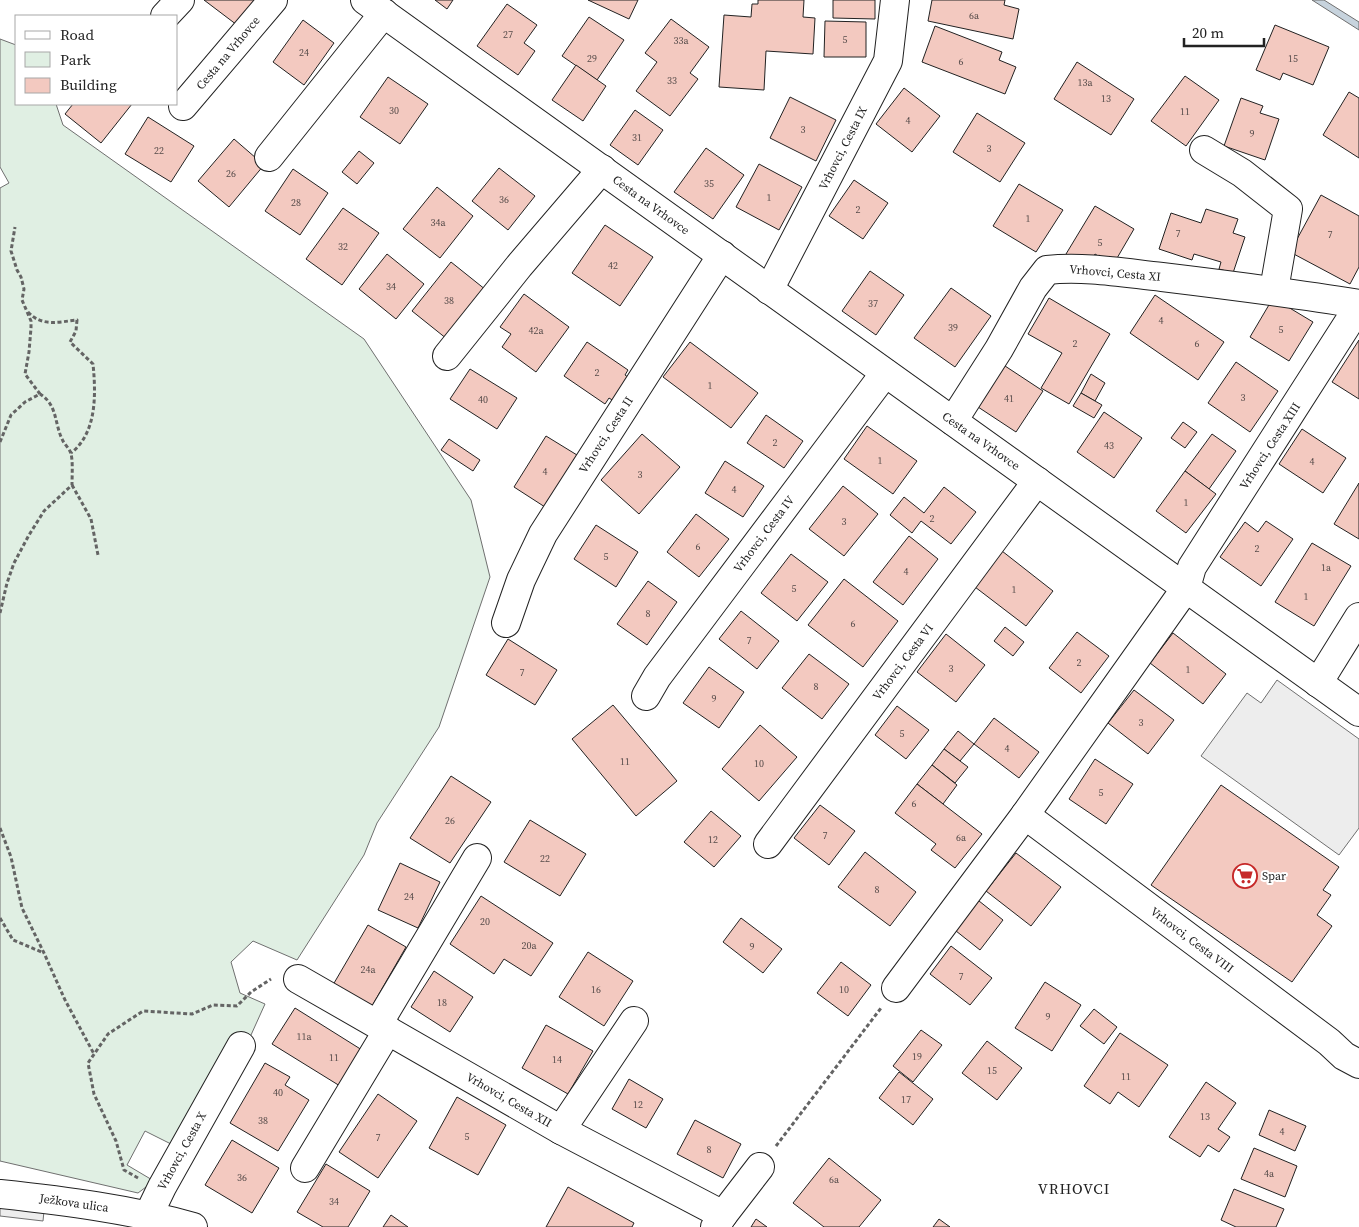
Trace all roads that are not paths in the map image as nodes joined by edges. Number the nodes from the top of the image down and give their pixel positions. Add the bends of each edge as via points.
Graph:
1 (180, 0) edge
2 (273, 0) edge
3 (895, 0) edge
4 (374, 7) edge
5 (166, 15) edge
6 (183, 106) dead end
7 (1204, 150) dead end
8 (269, 157) dead end
9 (602, 170) junction
10 (722, 255) junction
11 (770, 290) junction
12 (1274, 290) junction
13 (1359, 305) edge
14 (447, 356) dead end
15 (885, 373) junction
16 (953, 422) junction
17 (1037, 481) junction
18 (1186, 588) junction
19 (1359, 617) edge
20 (506, 623) dead end
21 (1318, 683) junction
22 (646, 696) dead end
23 (1359, 712) edge
24 (1025, 815) junction
25 (768, 844) dead end
26 (478, 858) dead end
27 (298, 979) road end
28 (896, 988) road end
29 (634, 1021) dead end
30 (383, 1027) junction
31 (241, 1046) dead end
32 (1359, 1064) edge
33 (562, 1130) junction
34 (760, 1167) road end
35 (305, 1168) dead end
36 (0, 1194) edge
37 (148, 1216) junction
38 (719, 1221) edge
39 (193, 1227) edge

1 - 5 street
2 - 6 street, Cesta na Vrhovce
3 - 11 street, Vrhovci, Cesta IX via 888,61
4 - 8 street, Cesta na Vrhovce
4 - 9 street, Cesta na Vrhovce
7 - 12 street via 1242,173 1288,209
9 - 10 street, Cesta na Vrhovce
9 - 14 street, Cesta na Vrhovce
10 - 11 street, Cesta na Vrhovce
10 - 20 street, Vrhovci, Cesta II via 543,534
11 - 15 street, Cesta na Vrhovce
12 - 13 street, Vrhovci, Cesta XI
12 - 16 street, Vrhovci, Cesta XI via 1131,274 1047,270
13 - 18 street, Vrhovci, Cesta XIII via 1192,567
15 - 16 street, Cesta na Vrhovce
15 - 22 street, Vrhovci, Cesta IV via 657,676
16 - 17 street, Cesta na Vrhovce
17 - 18 street, Cesta na Vrhovce
17 - 25 street, Vrhovci, Cesta VI
18 - 21 street, Cesta na Vrhovce
18 - 24 street
19 - 21 street
21 - 23 street, Cesta na Vrhovce
24 - 28 street
24 - 32 street, Vrhovci, Cesta VIII via 1344,1056
26 - 30 street
27 - 30 street, Vrhovci, Cesta XII
29 - 33 street
30 - 33 street, Vrhovci, Cesta XII
30 - 35 street
31 - 37 street, Vrhovci, Cesta X
33 - 38 street, Vrhovci, Cesta XII
34 - 38 street, Vrhovci, Cesta XII
36 - 37 street, Ježkova ulica
37 - 39 street

